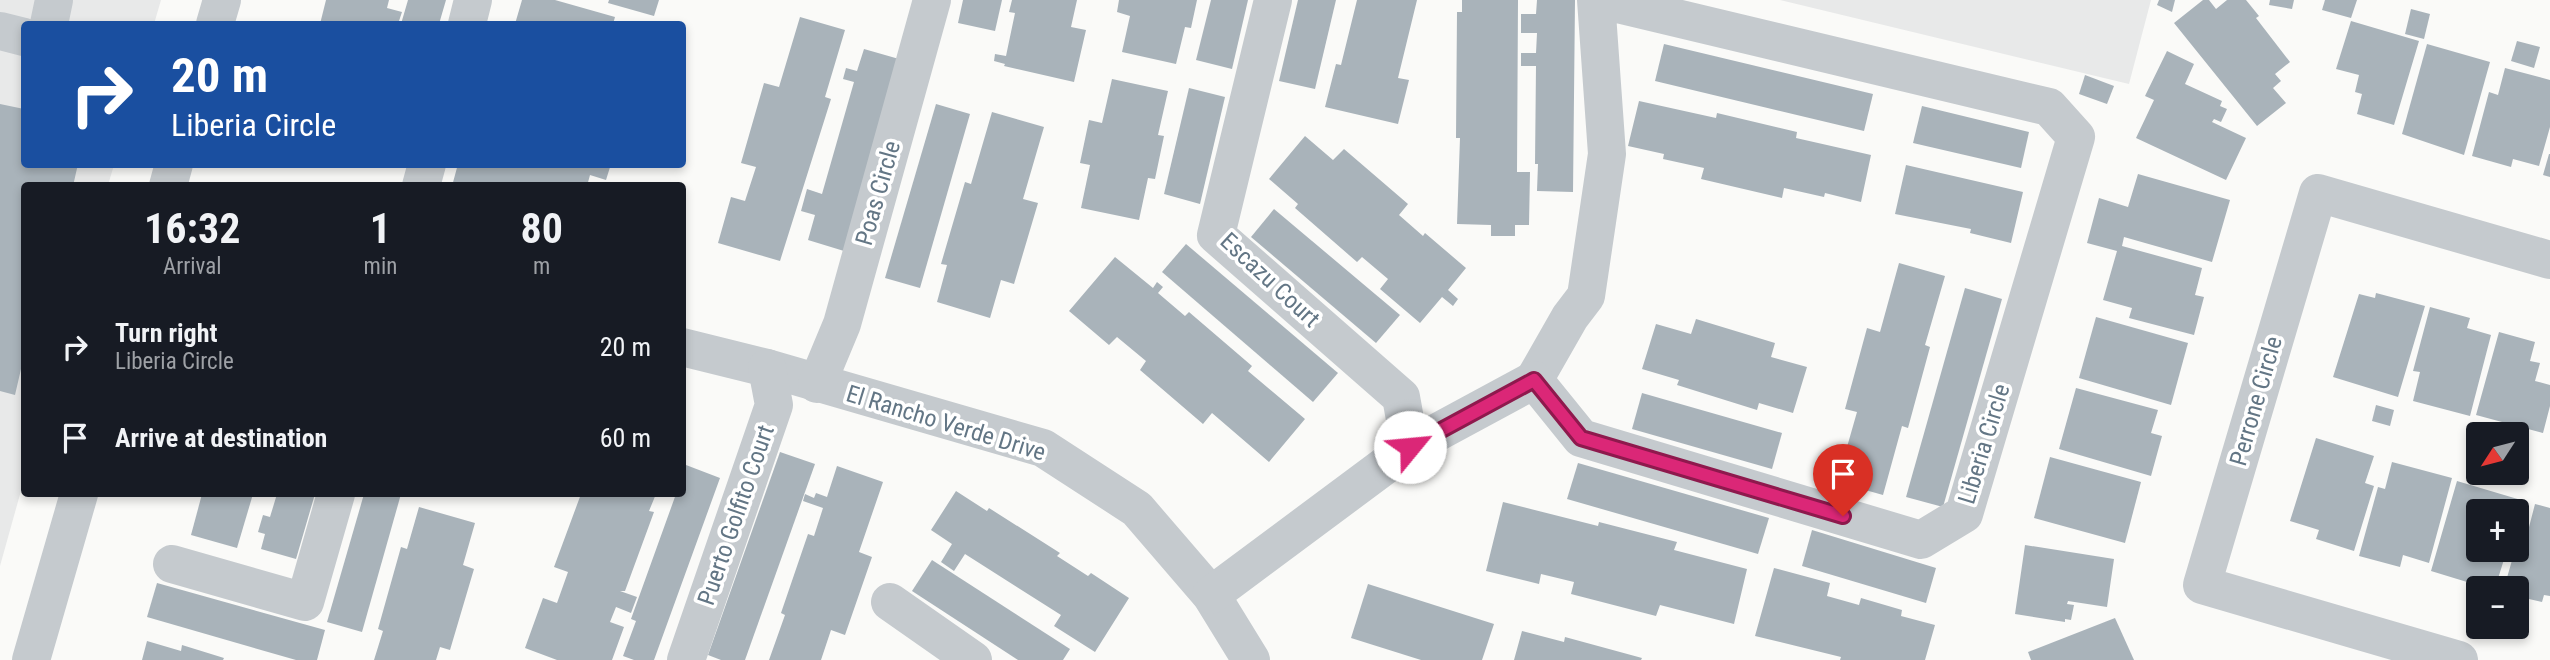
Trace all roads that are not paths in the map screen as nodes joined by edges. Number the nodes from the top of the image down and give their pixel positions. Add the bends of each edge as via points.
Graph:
1 (54, 0) edge
2 (222, 0) edge
3 (473, 0) edge
4 (932, 0) edge
5 (1273, 0) edge
6 (1598, 0) edge
7 (50, 21) edge
8 (216, 21) edge
9 (468, 21) edge
10 (0, 31) edge
11 (21, 36) edge
12 (2550, 260) edge
13 (686, 348) edge
14 (766, 368) junction
15 (1534, 380) junction
16 (817, 384) junction
17 (1410, 447) junction
18 (78, 497) edge
19 (335, 497) edge
20 (172, 564) dead end
21 (1211, 595) junction
22 (890, 602) dead end
23 (31, 660) edge
24 (685, 660) edge
25 (973, 660) edge
26 (1251, 660) edge
27 (2459, 660) edge

1 - 7 street
2 - 8 street
3 - 9 street
4 - 16 street, Poas Circle via 842,324
5 - 17 street, Escazu Court via 1216,235 1401,397
6 - 15 street, Liberia Circle via 1607,154 1586,296
6 - 15 street, Liberia Circle via 2049,107 2076,137 1964,514 1921,540 1581,438
10 - 11 street
12 - 27 street, Perrone Circle via 2318,193 2202,585
13 - 14 street, El Rancho Verde Drive
14 - 16 street, El Rancho Verde Drive
14 - 24 street, Puerto Golfito Court via 774,405
15 - 17 street
16 - 21 street, El Rancho Verde Drive via 1043,449 1137,509
17 - 21 street
18 - 23 street
19 - 20 street via 305,602
21 - 26 street, El Rancho Verde Drive
22 - 25 street

